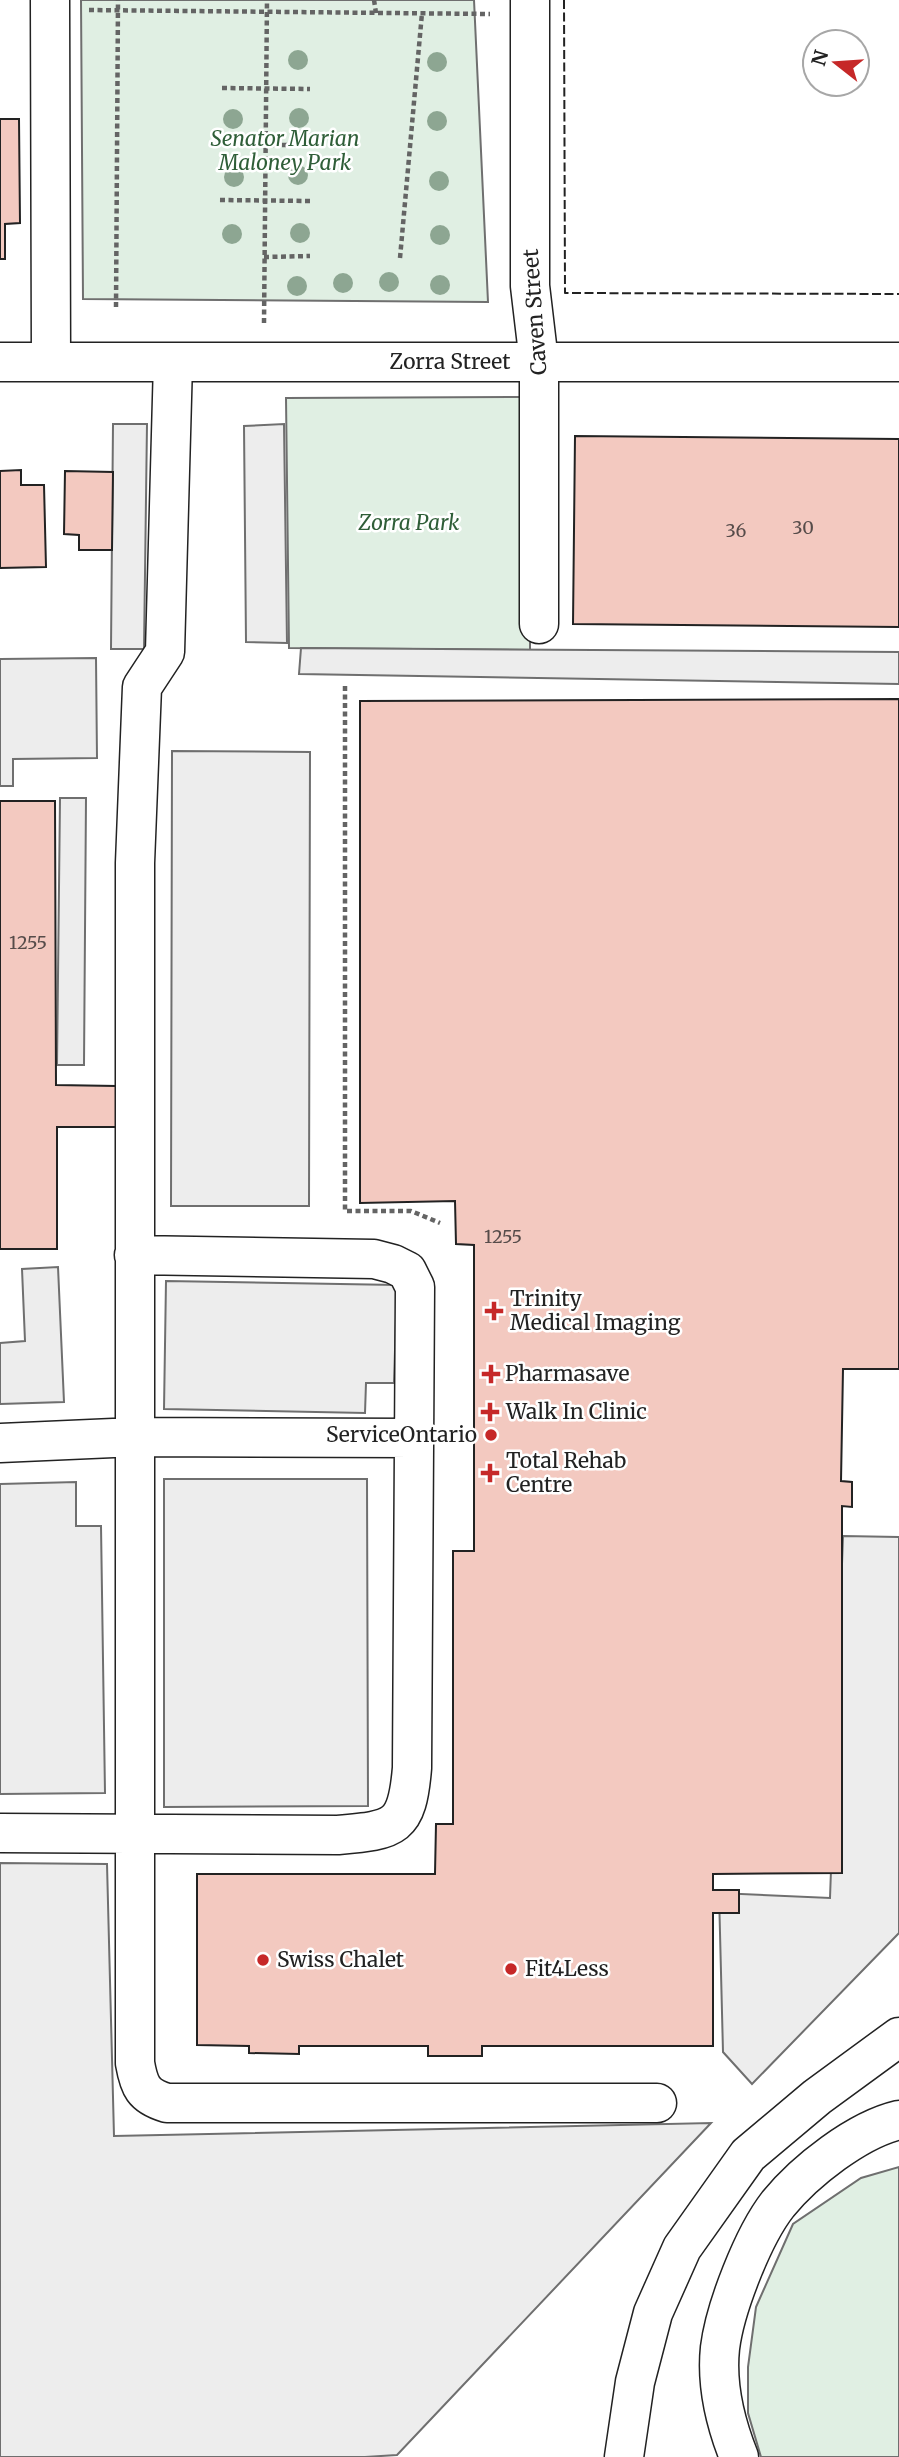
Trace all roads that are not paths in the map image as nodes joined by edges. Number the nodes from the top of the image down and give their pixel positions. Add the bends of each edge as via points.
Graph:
1 (50, 5) edge
2 (514, 7) edge
3 (0, 362) edge
4 (51, 362) junction
5 (173, 362) junction
6 (540, 362) junction
7 (899, 362) edge
8 (538, 624) dead end
9 (134, 1255) junction
10 (136, 1437) junction
11 (414, 1438) junction
12 (0, 1443) edge
13 (0, 1833) edge
14 (135, 1834) junction
15 (899, 2037) edge
16 (657, 2104) dead end
17 (899, 2120) edge
18 (624, 2457) edge
19 (739, 2457) edge

1 - 4 main road
2 - 6 main road, Caven Street via 530,286
3 - 4 main road, Zorra Street
4 - 5 main road, Zorra Street
5 - 6 main road, Zorra Street
5 - 9 main road via 165,652 142,687 135,863
6 - 7 main road, Zorra Street
6 - 8 main road, Caven Street
9 - 10 main road
9 - 11 main road via 374,1259 407,1271 415,1287
10 - 11 main road
10 - 12 main road
10 - 14 main road
11 - 14 main road via 412,1768 403,1816 386,1829 338,1835
13 - 14 main road
14 - 16 main road via 135,2063 138,2083 156,2099 192,2104
15 - 18 main road via 748,2155 682,2248 653,2313 635,2382
17 - 19 main road via 882,2124 828,2155 778,2205 751,2252 720,2347 726,2424

